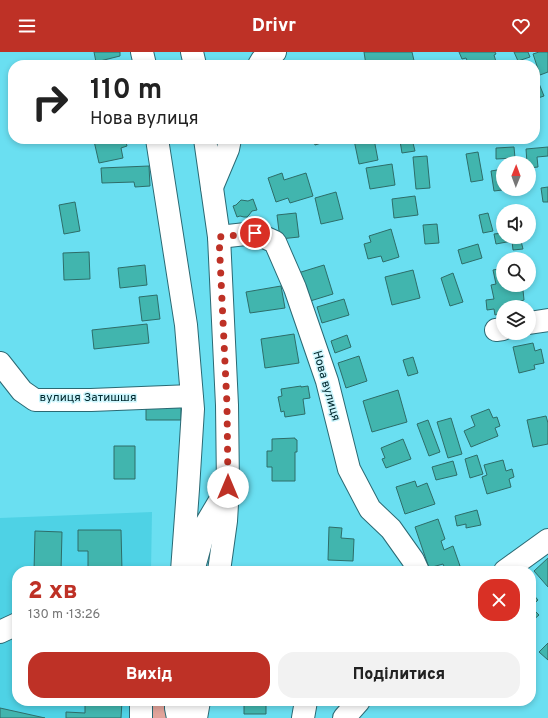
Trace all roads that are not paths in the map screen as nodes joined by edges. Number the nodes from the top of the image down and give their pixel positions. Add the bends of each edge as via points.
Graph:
1 (274, 52) edge
2 (262, 60) edge
3 (158, 144) edge
4 (206, 144) edge
5 (229, 144) edge
6 (212, 187) junction
7 (219, 237) junction
8 (548, 320) edge
9 (536, 322) edge
10 (0, 363) edge
11 (192, 396) junction
12 (228, 487) junction
13 (548, 540) edge
14 (182, 566) edge
15 (194, 566) edge
16 (220, 566) edge
17 (416, 566) edge
18 (511, 566) edge
19 (12, 626) edge
20 (0, 632) edge
21 (141, 706) edge
22 (176, 706) edge
23 (198, 706) edge
24 (305, 706) edge
25 (355, 706) edge
26 (141, 718) edge
27 (178, 718) edge
28 (196, 718) edge
29 (303, 718) edge
30 (344, 718) edge

1 - 2 street
3 - 11 street via 186,325
4 - 6 street
5 - 6 street
6 - 7 street
7 - 12 street
7 - 17 street, Нова вулиця via 255,233 275,242 295,288 327,381 349,469 370,509 392,529
8 - 9 street
10 - 11 street, вулиця Затишшя via 22,391 35,400
11 - 14 street
12 - 15 street via 206,524
12 - 16 street
13 - 18 street
19 - 20 street
21 - 26 street
22 - 27 street
23 - 28 street
24 - 29 street
25 - 30 street

